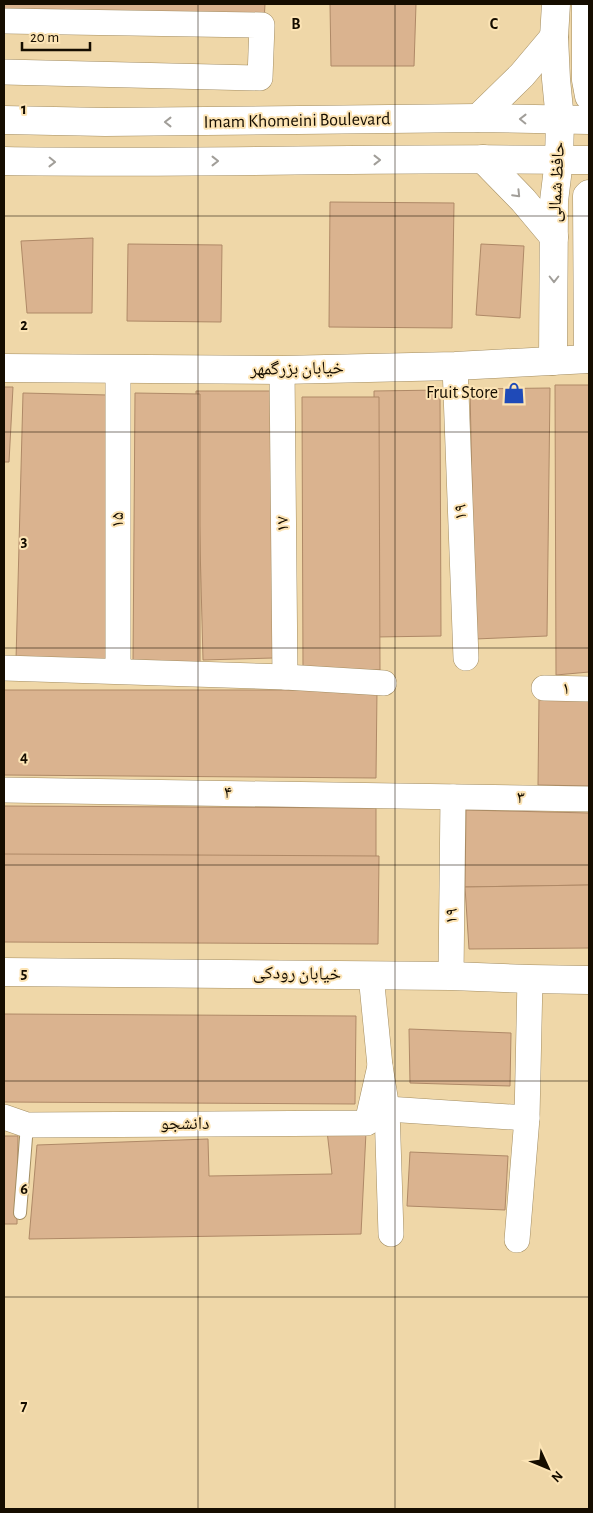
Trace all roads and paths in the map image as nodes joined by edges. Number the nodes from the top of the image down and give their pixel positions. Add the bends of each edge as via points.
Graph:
1 (556, 4) edge
2 (586, 4) edge
3 (4, 21) edge
4 (554, 37) junction
5 (588, 54) edge
6 (4, 72) edge
7 (589, 96) edge
8 (484, 119) junction
9 (4, 120) edge
10 (560, 120) junction
11 (589, 120) edge
12 (486, 159) junction
13 (559, 160) junction
14 (589, 160) edge
15 (4, 161) edge
16 (589, 210) edge
17 (554, 237) junction
18 (589, 359) edge
19 (554, 361) junction
20 (455, 366) junction
21 (4, 368) edge
22 (118, 370) junction
23 (282, 370) junction
24 (466, 658) dead end
25 (4, 668) edge
26 (118, 671) junction
27 (285, 677) junction
28 (384, 683) dead end
29 (544, 688) dead end
30 (589, 689) edge
31 (4, 790) edge
32 (453, 796) junction
33 (589, 799) edge
34 (4, 972) edge
35 (371, 975) junction
36 (451, 976) junction
37 (530, 979) junction
38 (589, 980) edge
39 (377, 1116) junction
40 (527, 1118) junction
41 (15, 1121) edge
42 (20, 1213) dead end
43 (391, 1234) dead end
44 (516, 1240) dead end

1 - 4 main road, حافظ شمالی
2 - 5 main road
3 - 6 street via 262,25 260,78
4 - 8 main road
4 - 10 main road, حافظ شمالی
5 - 7 main road via 586,80
8 -> 9 main road, Imam Khomeini Boulevard
10 -> 8 main road, Imam Khomeini Boulevard
8 - 12 main road via 493,132 493,146
10 - 11 main road, Imam Khomeini Boulevard
10 - 13 main road, حافظ شمالی
12 - 13 main road
15 -> 12 main road
12 -> 17 main road
13 - 14 main road
13 - 17 main road, حافظ شمالی
16 - 18 main road, حافظ شمالی
17 -> 19 main road, حافظ شمالی
18 - 19 main road, خیابان بزرگمهر
19 - 20 main road, خیابان بزرگمهر
20 - 23 main road, خیابان بزرگمهر
20 - 24 street, ۱۹
21 - 22 main road, خیابان بزرگمهر
22 - 23 main road, خیابان بزرگمهر
22 - 26 street, ۱۵
23 - 27 street, ۱۷
25 - 26 street
26 - 27 street
27 - 28 street
29 - 30 street, ۱
31 - 32 street, ۴
32 - 33 street, ۳
32 - 36 street, ۱۹
34 - 35 main road, خیابان رودکی
35 - 36 main road, خیابان رودکی
35 - 39 street via 380,1066
36 - 37 main road, خیابان رودکی
37 - 38 main road, خیابان رودکی
37 - 40 street
39 - 40 street, دانشجو
39 - 41 street, دانشجو
39 - 43 street
40 - 44 street
41 - 42 lane

